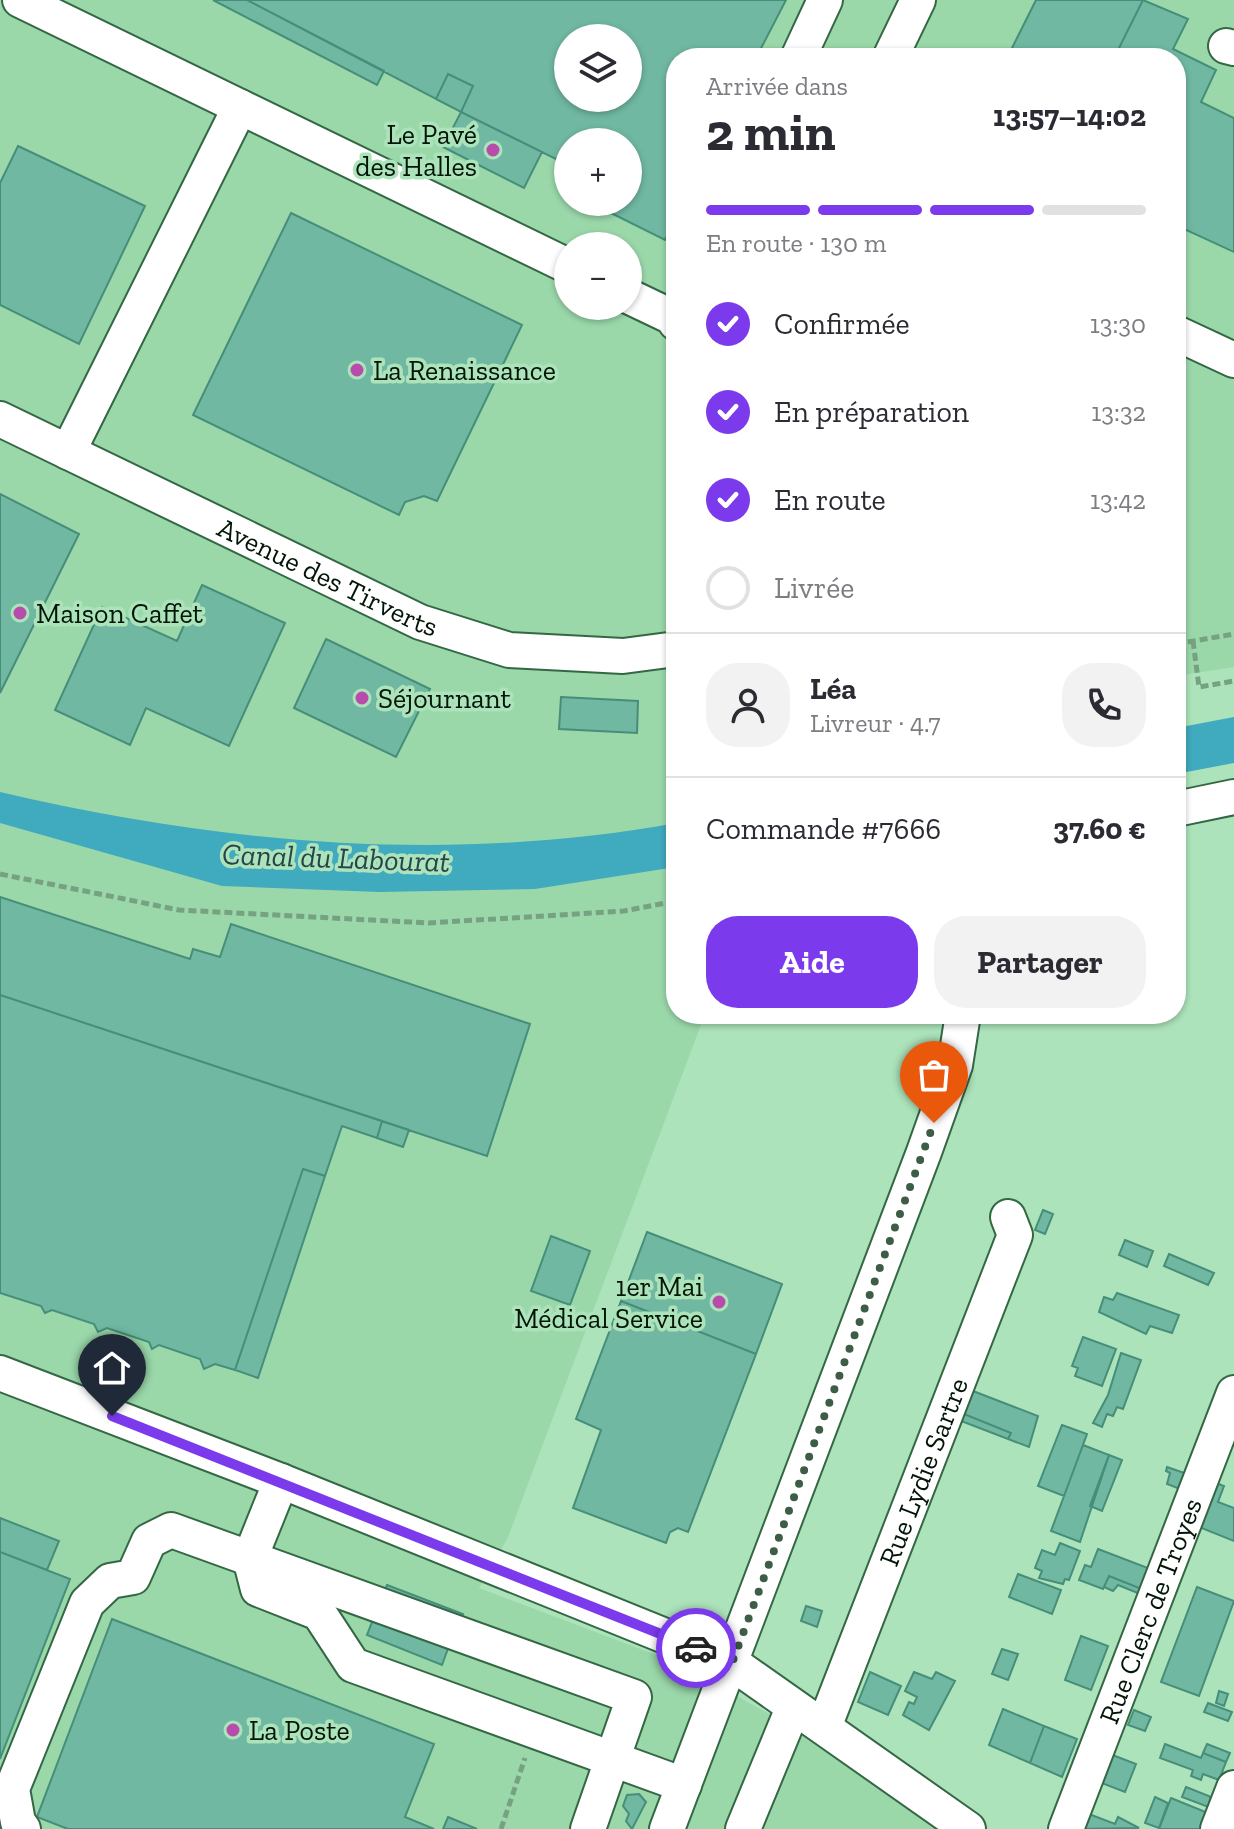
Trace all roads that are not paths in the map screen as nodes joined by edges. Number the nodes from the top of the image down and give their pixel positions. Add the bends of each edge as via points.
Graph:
1 (20, 0) edge
2 (825, 0) edge
3 (918, 0) edge
4 (803, 48) edge
5 (895, 48) edge
6 (240, 107) junction
7 (554, 259) edge
8 (642, 302) edge
9 (666, 313) edge
10 (1186, 338) edge
11 (1234, 360) edge
12 (0, 419) edge
13 (68, 452) junction
14 (666, 650) edge
15 (1234, 797) edge
16 (1186, 807) edge
17 (961, 1024) edge
18 (1008, 1217) dead end
19 (0, 1373) edge
20 (1234, 1393) edge
21 (281, 1481) junction
22 (250, 1558) junction
23 (732, 1663) junction
24 (793, 1708) junction
25 (824, 1727) junction
26 (614, 1759) junction
27 (684, 1785) junction
28 (1234, 1788) edge
29 (947, 1823) edge
30 (23, 1829) edge
31 (588, 1829) edge
32 (667, 1829) edge
33 (743, 1829) edge
34 (1066, 1829) edge
35 (1218, 1829) edge

1 - 6 street
2 - 4 street
3 - 5 street
6 - 7 street
6 - 13 street
8 - 9 street
10 - 11 street
12 - 13 street, Avenue des Tirverts
13 - 14 street, Avenue des Tirverts via 420,622 509,650 623,656
15 - 16 street
17 - 23 street via 955,1065 924,1152
18 - 25 street, Rue Lydie Sartre via 1015,1235
19 - 21 street
20 - 34 street, Rue Clerc de Troyes
21 - 22 street
21 - 23 street
22 - 26 street via 258,1589 319,1613 353,1665
22 - 26 street via 634,1697
22 - 30 street via 171,1530 149,1541 133,1577 110,1581 87,1603 12,1789
23 - 24 street
23 - 27 street
24 - 25 street
24 - 33 street
25 - 29 street
26 - 27 street
26 - 31 street
27 - 32 street
28 - 35 street

